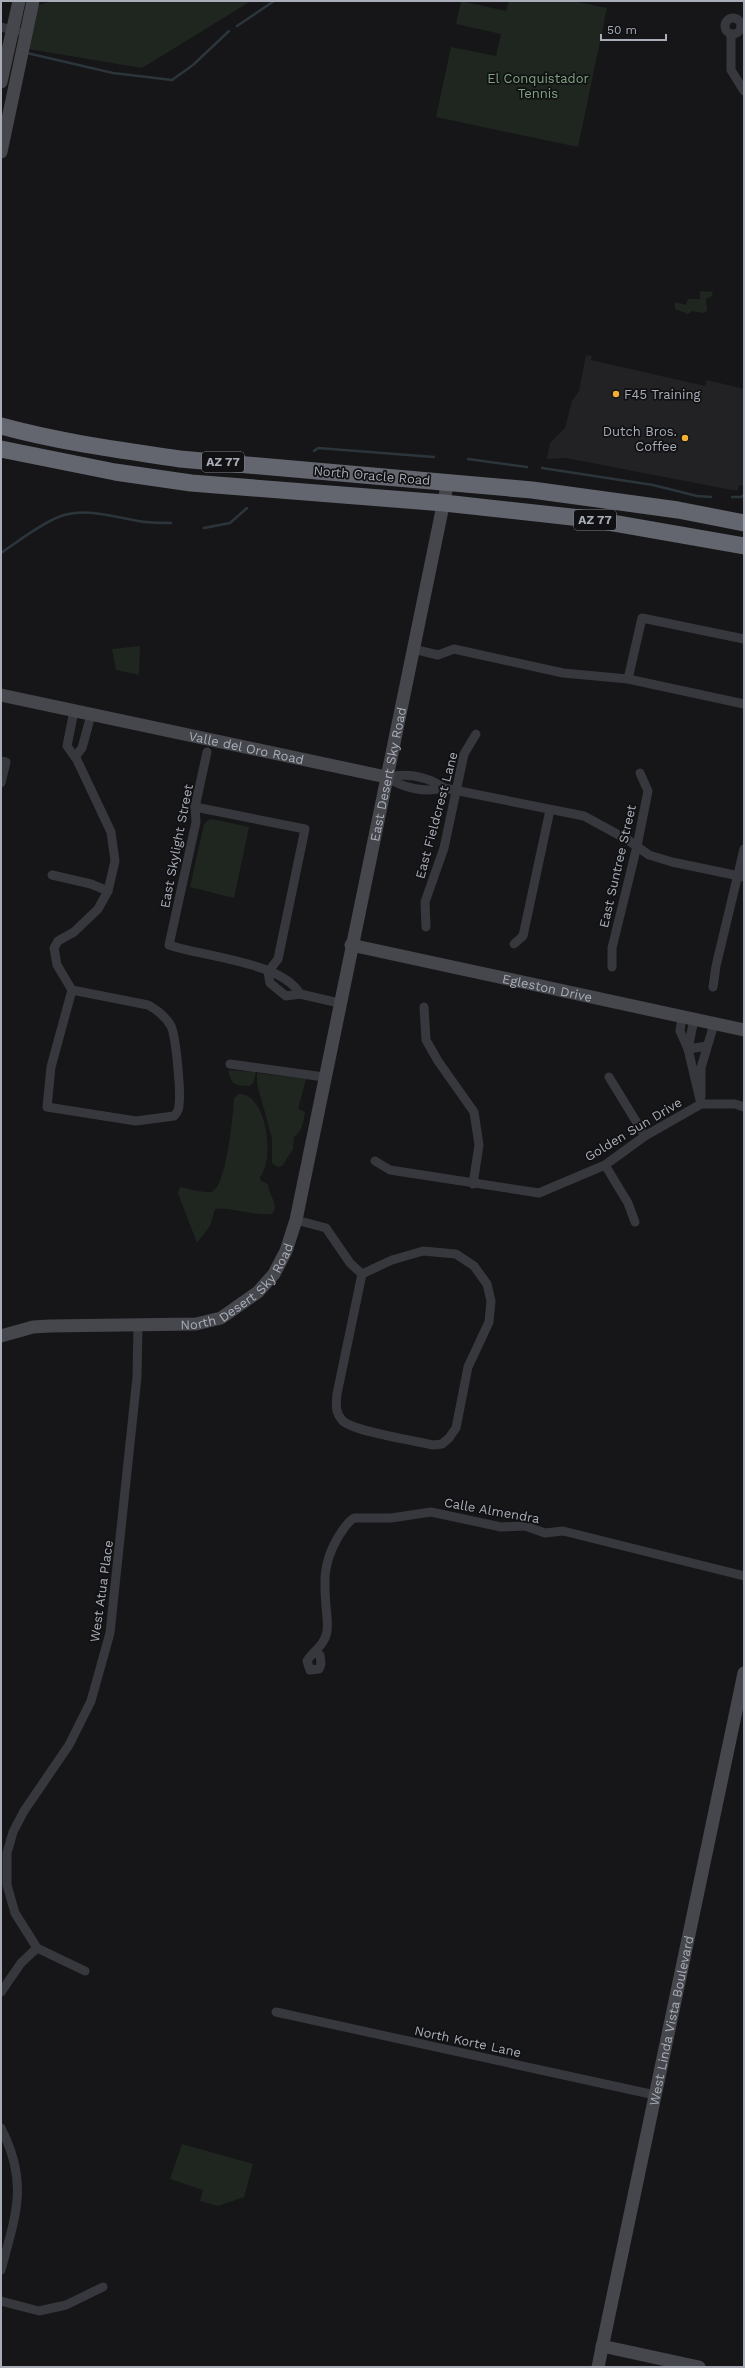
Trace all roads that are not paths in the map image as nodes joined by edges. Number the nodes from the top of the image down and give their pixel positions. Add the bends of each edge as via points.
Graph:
1 (19, 1) edge
2 (33, 1) edge
3 (7, 29) edge
4 (26, 32) junction
5 (731, 34) dead end
6 (1, 82) edge
7 (744, 91) edge
8 (1, 152) edge
9 (1, 426) edge
10 (1, 449) edge
11 (448, 481) junction
12 (444, 504) junction
13 (722, 518) junction
14 (744, 523) edge
15 (626, 525) junction
16 (744, 546) edge
17 (744, 639) edge
18 (413, 649) junction
19 (628, 679) junction
20 (1, 695) edge
21 (744, 704) edge
22 (74, 711) junction
23 (91, 715) junction
24 (476, 734) dead end
25 (207, 752) dead end
26 (75, 757) junction
27 (3, 761) edge
28 (640, 773) dead end
29 (386, 777) junction
30 (1, 783) edge
31 (456, 791) junction
32 (195, 807) junction
33 (550, 810) junction
34 (637, 846) junction
35 (744, 849) edge
36 (52, 875) dead end
37 (741, 876) edge
38 (108, 891) junction
39 (426, 927) dead end
40 (514, 944) dead end
41 (351, 945) junction
42 (612, 967) dead end
43 (268, 972) junction
44 (713, 986) dead end
45 (72, 990) junction
46 (339, 1003) junction
47 (424, 1007) dead end
48 (688, 1018) junction
49 (714, 1024) junction
50 (744, 1030) edge
51 (707, 1046) junction
52 (688, 1049) junction
53 (230, 1064) dead end
54 (326, 1072) junction
55 (609, 1077) dead end
56 (701, 1104) junction
57 (744, 1107) edge
58 (645, 1136) junction
59 (375, 1160) dead end
60 (605, 1165) junction
61 (473, 1184) junction
62 (296, 1220) junction
63 (635, 1222) dead end
64 (362, 1274) junction
65 (138, 1326) junction
66 (1, 1336) edge
67 (744, 1576) edge
68 (316, 1653) dead end
69 (744, 1673) edge
70 (37, 1948) junction
71 (85, 1971) dead end
72 (1, 1992) edge
73 (276, 2012) dead end
74 (655, 2095) junction
75 (1, 2128) edge
76 (1, 2270) edge
77 (103, 2287) dead end
78 (1, 2301) edge
79 (602, 2346) junction
80 (598, 2367) edge
81 (699, 2367) edge

1 - 3 street
2 - 4 street
3 - 4 street
3 - 6 street via 8,49
4 - 8 street
5 - 7 street via 731,70
9 - 11 highway, North Oracle Road / AZ 77 via 180,459
10 - 12 highway, North Oracle Road / AZ 77 via 115,472 191,483
11 - 12 street, East Desert Sky Road
11 - 13 highway, North Oracle Road / AZ 77 via 532,490
12 - 15 highway, North Oracle Road / AZ 77
12 - 18 street, East Desert Sky Road
13 - 14 highway, North Oracle Road / AZ 77
13 - 15 highway via 716,526 710,528 638,517
15 - 16 highway, North Oracle Road / AZ 77
17 - 19 street via 642,618
18 - 19 street via 438,655 454,649 563,672
18 - 29 street, East Desert Sky Road
19 - 21 street
20 - 22 street, Valle del Oro Road
22 - 23 street, Valle del Oro Road
22 - 26 street via 67,746
23 - 26 street via 82,748
23 - 29 street, Valle del Oro Road
24 - 31 street, East Fieldcrest Lane via 464,754
25 - 32 street, East Skylight Street
26 - 38 street via 111,832 115,861
27 - 30 street
28 - 34 street, East Suntree Street via 648,791
29 - 31 street via 401,774 433,780 444,788
29 - 41 street, East Desert Sky Road
31 - 33 street
31 - 39 street, East Fieldcrest Lane via 444,848 425,902
32 - 43 street, East Skylight Street via 196,822 170,944 243,962
32 - 43 street via 305,829 278,959
33 - 34 street via 591,819
33 - 40 street via 523,936
34 - 37 street via 661,859
34 - 42 street, East Suntree Street via 612,948
35 - 37 street
36 - 38 street via 91,884
37 - 44 street via 716,966
38 - 45 street via 90,918 74,932 58,940 54,948 57,965
41 - 46 street, East Desert Sky Road
41 - 48 street, Egleston Drive
43 - 46 street via 270,983 286,996 300,994
45 - 45 street via 51,1067 47,1107 136,1121 174,1116 180,1104 177,1067 174,1036 166,1018 148,1005
46 - 54 street, East Desert Sky Road
47 - 61 street via 426,1040 474,1112 479,1145
48 - 49 street, Egleston Drive
48 - 52 street
49 - 50 street, Egleston Drive
49 - 51 street
51 - 52 street
51 - 56 street via 701,1068
52 - 56 street
53 - 54 street
54 - 62 street, North Desert Sky Road
55 - 58 street
56 - 57 street, Golden Sun Drive via 735,1104
56 - 58 street, Golden Sun Drive
58 - 60 street, Golden Sun Drive
59 - 61 street, Golden Sun Drive via 390,1170
60 - 61 street, Golden Sun Drive via 539,1193
60 - 63 street via 628,1203
62 - 64 street via 326,1228 350,1263
62 - 65 street, North Desert Sky Road via 286,1251 274,1274 258,1292 239,1307 221,1318 196,1324
64 - 64 street via 337,1394 336,1410 343,1422 356,1428 442,1444 456,1428 468,1367 489,1322 491,1301 487,1284 474,1266 456,1254 423,1251 392,1260
65 - 66 street, North Desert Sky Road via 33,1327
65 - 70 street, West Atua Place via 137,1377 110,1632 91,1701 69,1745 24,1811 13,1832 7,1853 6,1885 15,1913
67 - 68 street, Calle Almendra via 563,1531 545,1533 524,1526 496,1526 431,1512 391,1518 354,1518 340,1535 325,1566 323,1578 327,1631
69 - 74 street, West Linda Vista Boulevard
70 - 71 street
70 - 72 street via 21,1963
73 - 74 street, North Korte Lane
74 - 79 street, West Linda Vista Boulevard
75 - 76 street via 10,2145 15,2164 18,2193 16,2212
77 - 78 street via 66,2305 39,2311
79 - 80 street, West Linda Vista Boulevard
79 - 81 street

